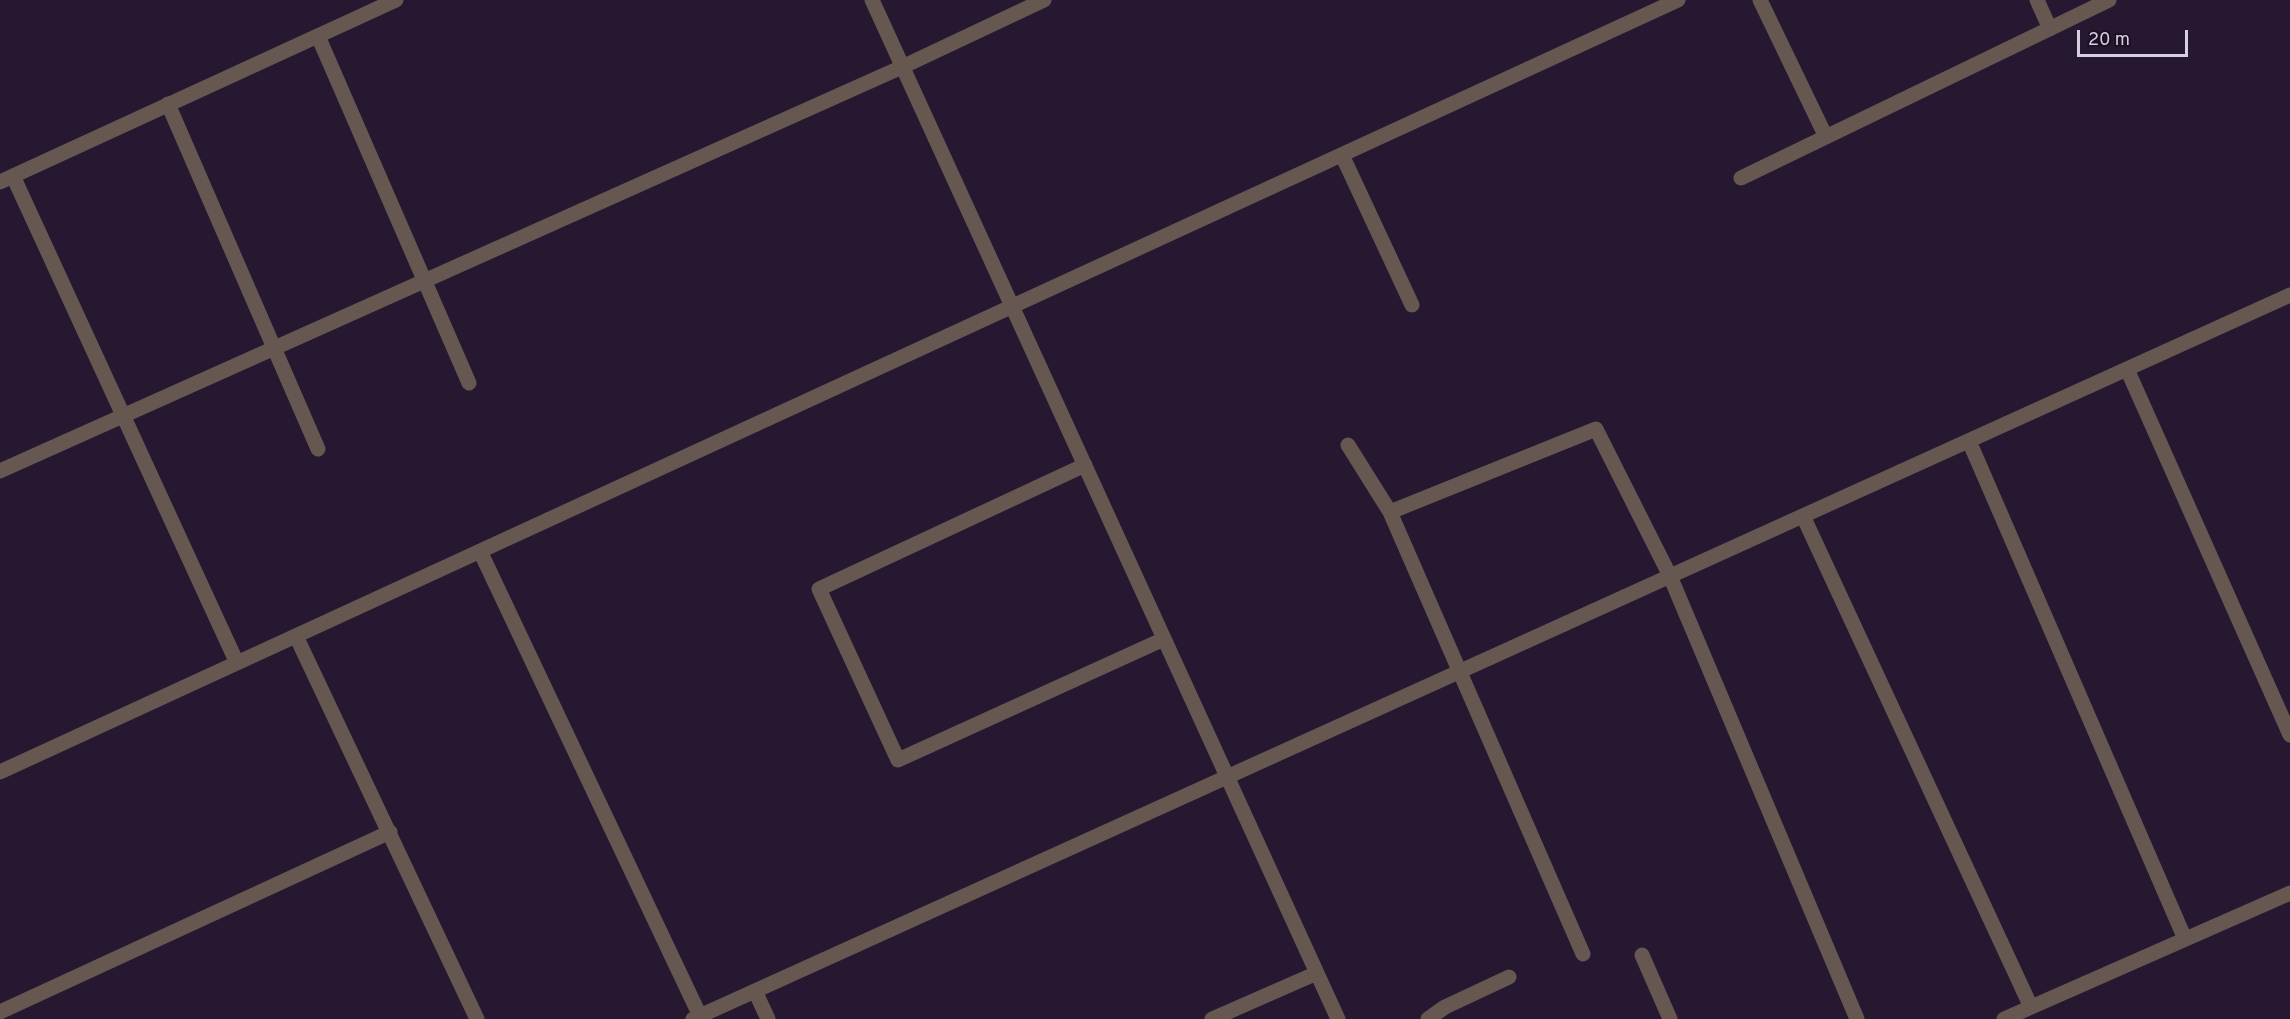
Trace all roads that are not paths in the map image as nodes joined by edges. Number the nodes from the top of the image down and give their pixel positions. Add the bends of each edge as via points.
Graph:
1 (396, 0) edge
2 (872, 0) edge
3 (1044, 0) edge
4 (1678, 0) edge
5 (1760, 0) edge
6 (2037, 0) edge
7 (2109, 0) edge
8 (2050, 29) junction
9 (318, 36) junction
10 (902, 67) junction
11 (168, 104) junction
12 (1826, 137) junction
13 (1342, 155) junction
14 (1741, 178) dead end
15 (6, 179) edge
16 (424, 282) junction
17 (2290, 295) edge
18 (1412, 305) dead end
19 (1012, 307) junction
20 (275, 349) junction
21 (2127, 369) junction
22 (469, 383) dead end
23 (122, 417) junction
24 (1969, 441) junction
25 (1348, 445) dead end
26 (318, 449) dead end
27 (1085, 465) junction
28 (0, 471) edge
29 (1390, 512) junction
30 (1803, 516) junction
31 (480, 551) junction
32 (1670, 576) junction
33 (296, 636) junction
34 (1164, 639) junction
35 (237, 663) junction
36 (1460, 671) junction
37 (2290, 735) edge
38 (0, 772) edge
39 (1227, 777) junction
40 (390, 832) junction
41 (2290, 892) edge
42 (2185, 939) junction
43 (1583, 954) dead end
44 (1642, 955) dead end
45 (1317, 973) junction
46 (1509, 977) dead end
47 (755, 991) junction
48 (2031, 1007) junction
49 (0, 1012) edge
50 (697, 1017) edge
51 (477, 1019) edge
52 (768, 1019) edge
53 (1212, 1019) edge
54 (1338, 1019) edge
55 (1428, 1019) edge
56 (1670, 1019) edge
57 (1857, 1019) edge
58 (2004, 1019) edge

1 - 9 street
2 - 10 street
3 - 10 street
4 - 13 street
5 - 12 street
6 - 8 street
7 - 8 street
8 - 12 street
9 - 11 street
9 - 16 street
10 - 16 street
10 - 19 street
11 - 15 street
11 - 20 street
12 - 14 street
13 - 18 street
13 - 19 street
15 - 23 street
16 - 20 street
16 - 22 street
17 - 21 street
19 - 27 street
19 - 31 street
20 - 23 street
20 - 26 street
21 - 24 street
21 - 37 street
23 - 28 street
23 - 35 street
24 - 30 street
24 - 42 street
25 - 29 street
27 - 34 street
27 - 34 street via 819,589 898,760
29 - 32 street via 1596,429
29 - 36 street
30 - 32 street
30 - 48 street
31 - 33 street
31 - 50 street
32 - 36 street
32 - 57 street
33 - 35 street
33 - 40 street
34 - 39 street
35 - 38 street
36 - 39 street
36 - 43 street
39 - 45 street
39 - 47 street
40 - 49 street
40 - 51 street
41 - 42 street
42 - 48 street
44 - 56 street
45 - 53 street
45 - 54 street
46 - 55 street via 1444,1007
47 - 50 street
47 - 52 street
48 - 58 street

